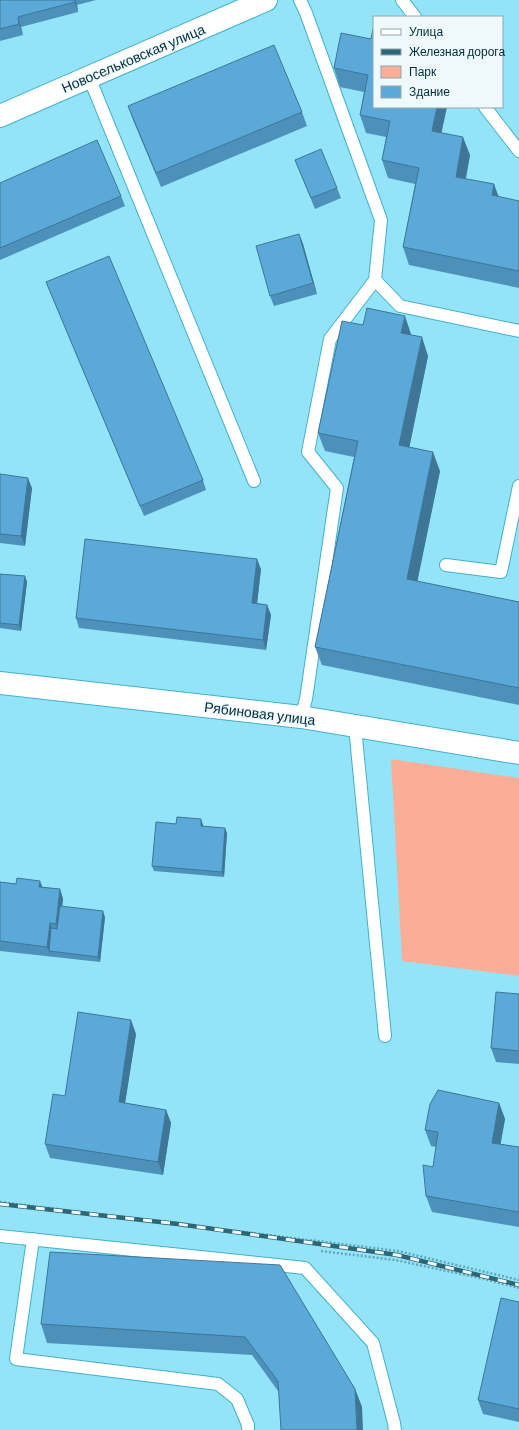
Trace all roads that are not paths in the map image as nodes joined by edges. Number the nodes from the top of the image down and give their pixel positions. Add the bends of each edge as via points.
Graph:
1 (266, 0) edge
2 (300, 0) edge
3 (402, 0) edge
4 (414, 16) edge
5 (89, 77) junction
6 (486, 108) edge
7 (0, 116) edge
8 (519, 151) edge
9 (375, 280) junction
10 (519, 332) edge
11 (254, 481) dead end
12 (519, 486) edge
13 (446, 565) dead end
14 (0, 683) edge
15 (300, 717) junction
16 (355, 727) junction
17 (519, 753) edge
18 (385, 1036) dead end
19 (0, 1236) edge
20 (33, 1239) junction
21 (248, 1430) edge
22 (395, 1430) edge

1 - 5 street, Новосельковская улица
2 - 9 lane via 381,220
3 - 4 lane
5 - 7 street, Новосельковская улица
5 - 11 lane
6 - 8 lane
9 - 10 lane via 400,306
9 - 15 lane via 330,339 308,452 337,488 306,699
12 - 13 lane via 500,572
14 - 15 street, Рябиновая улица
15 - 16 street, Рябиновая улица
16 - 17 street, Рябиновая улица
16 - 18 lane
19 - 20 lane
20 - 21 lane via 16,1359 218,1384 237,1399
20 - 22 lane via 305,1268 373,1343

